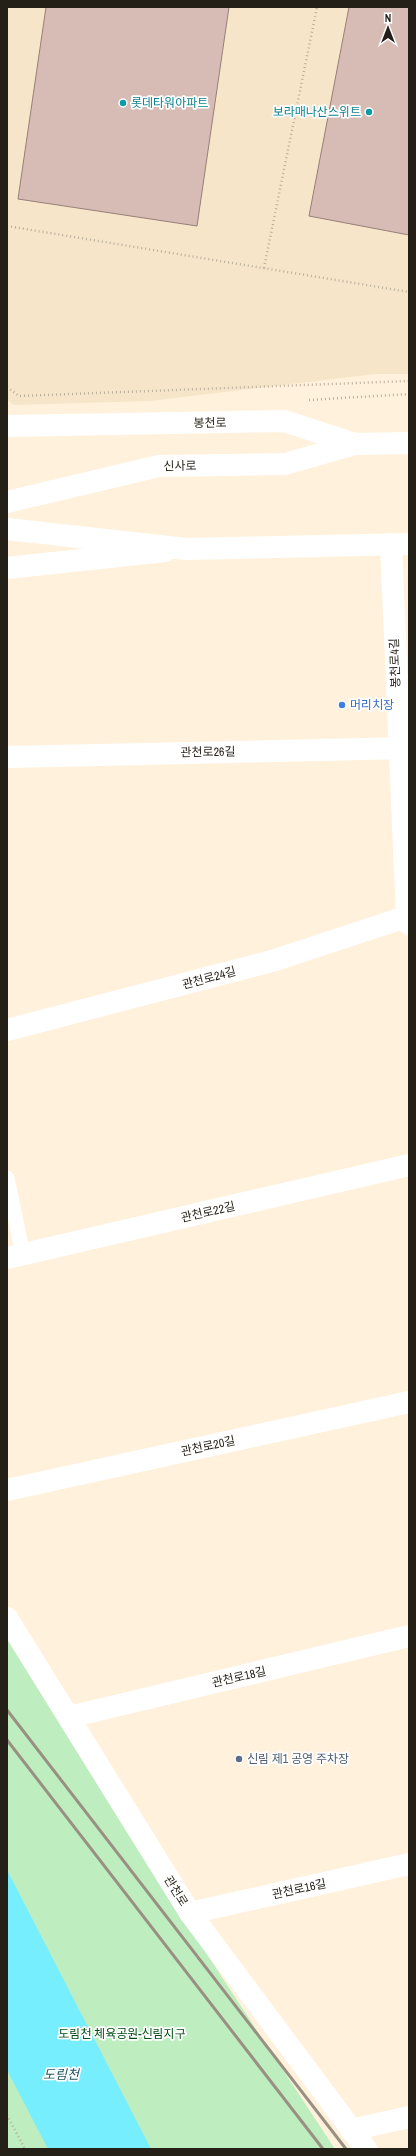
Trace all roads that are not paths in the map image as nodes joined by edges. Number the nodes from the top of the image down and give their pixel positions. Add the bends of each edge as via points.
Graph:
1 (7, 426) edge
2 (409, 443) edge
3 (355, 444) junction
4 (7, 502) edge
5 (7, 529) edge
6 (400, 544) edge
7 (186, 549) junction
8 (7, 568) edge
9 (404, 747) edge
10 (7, 757) edge
11 (408, 920) edge
12 (7, 1030) edge
13 (409, 1165) edge
14 (7, 1178) edge
15 (15, 1256) edge
16 (409, 1402) edge
17 (7, 1490) edge
18 (7, 1618) edge
19 (409, 1636) edge
20 (69, 1717) junction
21 (409, 1864) edge
22 (190, 1913) junction
23 (409, 2117) edge
24 (351, 2130) junction
25 (366, 2149) edge

1 - 3 street, 봉천로 via 284,421
2 - 3 street, 봉천로
3 - 4 street, 신사로 via 285,464 159,466
5 - 7 street
6 - 7 street
6 - 9 street, 봉천로4길
7 - 8 street
9 - 10 street, 관천로26길
9 - 11 street, 봉천로4길
11 - 12 street, 관천로24길 via 272,961
13 - 15 street, 관천로22길
14 - 15 lane
16 - 17 street, 관천로20길
18 - 20 street, 관천로
19 - 20 street, 관천로18길
20 - 22 street, 관천로
21 - 22 street, 관천로16길
22 - 24 street, 관천로
23 - 24 street
24 - 25 street, 관천로

